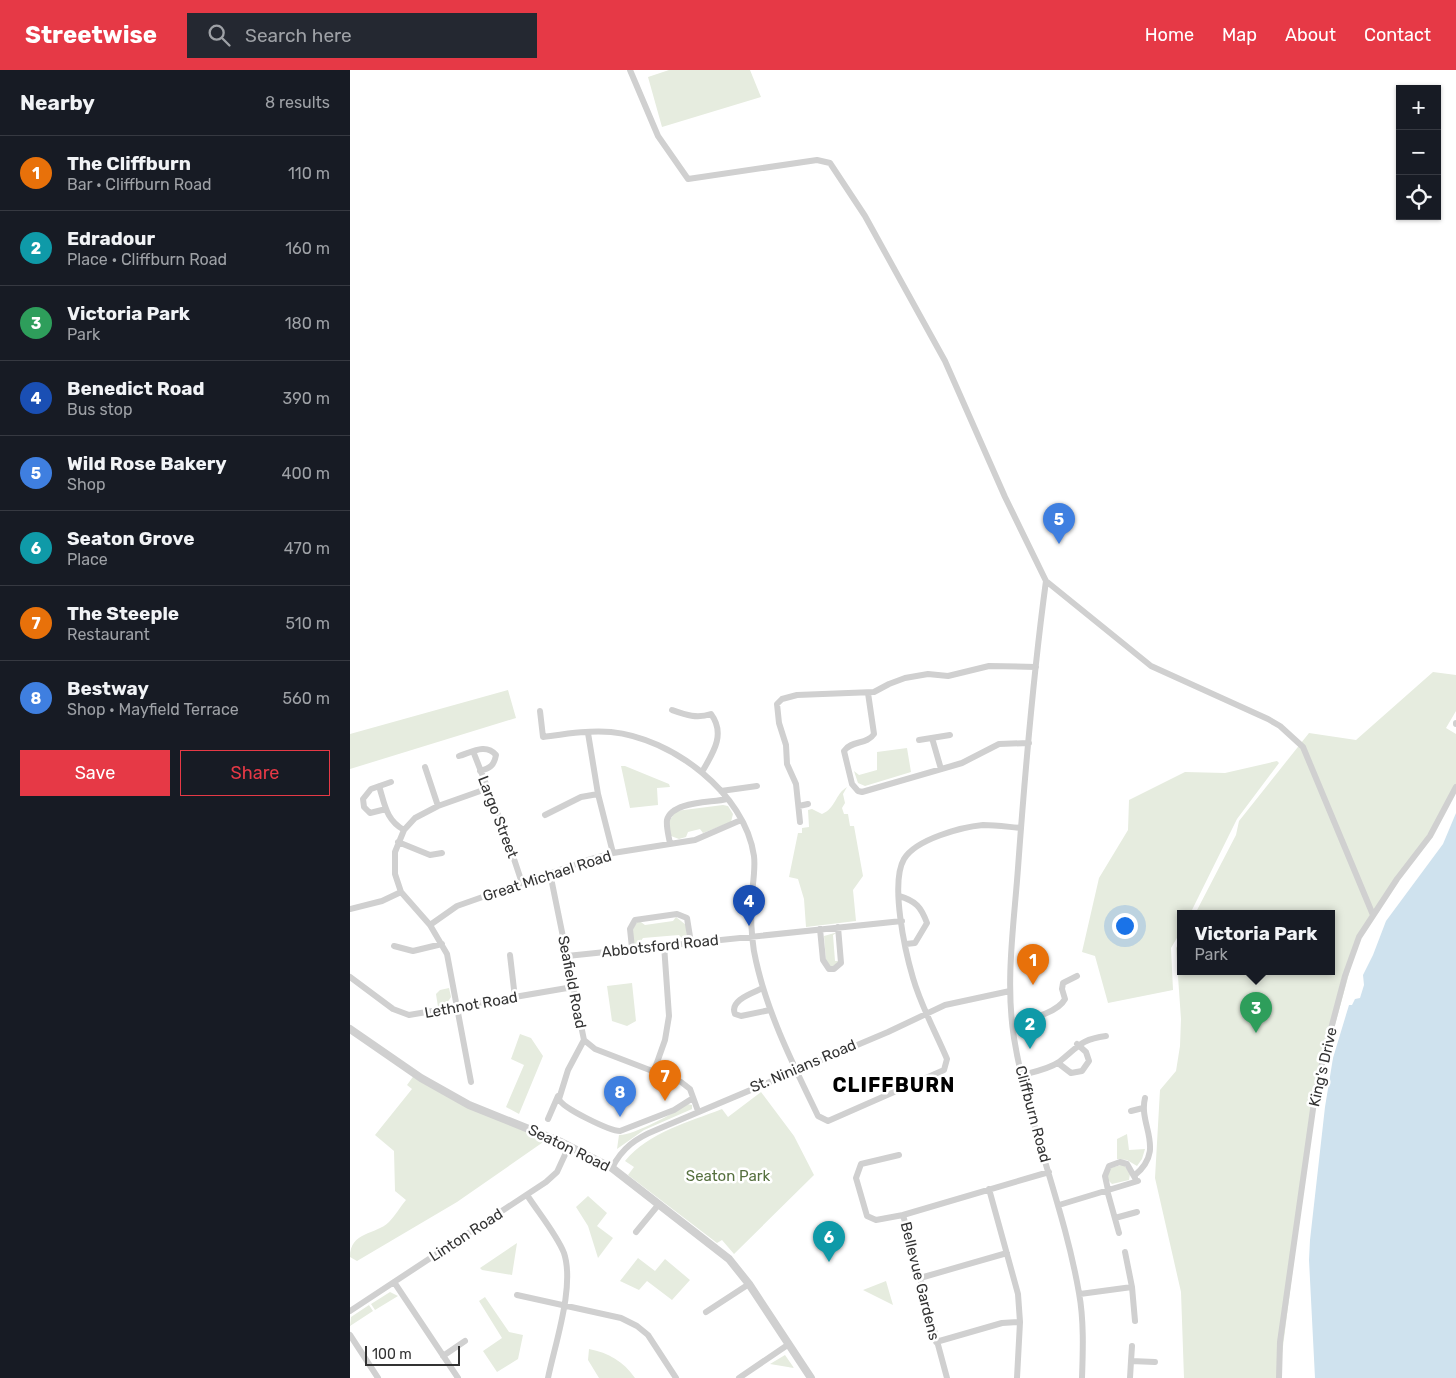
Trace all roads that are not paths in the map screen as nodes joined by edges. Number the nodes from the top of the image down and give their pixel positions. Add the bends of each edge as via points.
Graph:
1 (630, 70) edge
2 (1046, 581) junction
3 (1036, 667) junction
4 (868, 693) junction
5 (672, 710) dead end
6 (540, 711) dead end
7 (588, 733) junction
8 (950, 735) dead end
9 (932, 738) junction
10 (919, 740) dead end
11 (1029, 743) junction
12 (473, 751) junction
13 (459, 756) dead end
14 (424, 767) dead end
15 (941, 769) junction
16 (480, 771) junction
17 (702, 772) junction
18 (391, 782) dead end
19 (379, 786) junction
20 (757, 786) dead end
21 (1456, 787) edge
22 (486, 789) junction
23 (721, 791) junction
24 (598, 794) junction
25 (727, 799) junction
26 (808, 804) dead end
27 (438, 806) junction
28 (799, 806) junction
29 (386, 809) junction
30 (545, 815) dead end
31 (741, 820) junction
32 (800, 822) dead end
33 (1021, 828) junction
34 (404, 830) junction
35 (398, 842) junction
36 (670, 844) junction
37 (442, 853) dead end
38 (613, 853) junction
39 (550, 873) junction
40 (522, 884) junction
41 (401, 892) junction
42 (899, 896) junction
43 (350, 909) edge
44 (1373, 915) junction
45 (902, 921) junction
46 (430, 924) junction
47 (838, 927) junction
48 (820, 929) junction
49 (753, 936) junction
50 (691, 943) junction
51 (442, 944) junction
52 (664, 944) junction
53 (906, 944) junction
54 (394, 946) dead end
55 (632, 948) junction
56 (510, 955) dead end
57 (567, 956) junction
58 (1077, 976) dead end
59 (350, 977) edge
60 (573, 987) junction
61 (763, 988) junction
62 (1010, 990) junction
63 (515, 998) junction
64 (458, 1008) junction
65 (770, 1010) junction
66 (927, 1013) junction
67 (1012, 1023) junction
68 (350, 1029) edge
69 (1106, 1036) dead end
70 (584, 1040) junction
71 (1077, 1044) junction
72 (1058, 1063) junction
73 (796, 1069) junction
74 (654, 1071) junction
75 (1022, 1075) junction
76 (471, 1082) dead end
77 (558, 1096) junction
78 (693, 1098) junction
79 (1145, 1098) dead end
80 (1143, 1108) junction
81 (698, 1111) junction
82 (1131, 1111) dead end
83 (548, 1119) dead end
84 (570, 1146) junction
85 (899, 1155) dead end
86 (612, 1168) junction
87 (1049, 1172) junction
88 (1136, 1180) junction
89 (989, 1190) junction
90 (1107, 1190) junction
91 (527, 1195) junction
92 (659, 1204) junction
93 (1059, 1205) junction
94 (1137, 1212) dead end
95 (903, 1215) junction
96 (1115, 1218) junction
97 (636, 1232) dead end
98 (1119, 1233) dead end
99 (1125, 1252) dead end
100 (1007, 1253) junction
101 (920, 1278) junction
102 (394, 1282) junction
103 (749, 1284) junction
104 (1132, 1288) junction
105 (1080, 1294) junction
106 (518, 1295) dead end
107 (563, 1307) junction
108 (350, 1311) edge
109 (706, 1312) dead end
110 (1135, 1321) dead end
111 (1020, 1322) junction
112 (350, 1335) edge
113 (465, 1341) dead end
114 (936, 1342) junction
115 (789, 1344) junction
116 (1132, 1346) dead end
117 (443, 1356) junction
118 (1130, 1361) junction
119 (1155, 1362) dead end
120 (376, 1377) edge
121 (458, 1378) edge
122 (548, 1378) edge
123 (676, 1378) edge
124 (739, 1378) edge
125 (811, 1378) edge
126 (947, 1378) edge
127 (1018, 1378) edge
128 (1082, 1378) edge
129 (1130, 1378) edge
130 (1278, 1378) edge

1 - 2 street via 658,136 688,179 817,160 830,163 865,216 945,361
2 - 3 street, Cliffburn Road
2 - 44 street via 1151,666 1268,719 1303,747
3 - 4 street via 989,666 948,676 920,676
3 - 11 street, Cliffburn Road
4 - 15 street via 874,734 871,739 850,745 844,751 854,788 862,792
4 - 28 street via 797,695 782,699 777,704 787,764 796,784
5 - 17 street via 702,718 711,714 718,723 715,747
6 - 7 street via 543,737
7 - 17 street via 610,732 653,743 670,750
7 - 24 street
8 - 9 street
9 - 10 street
9 - 15 street
11 - 15 street via 999,744 962,763
11 - 33 street, Cliffburn Road
12 - 13 street
12 - 16 street, Largo Street
12 - 16 street via 488,749 496,755 490,768
14 - 27 street
16 - 22 street, Largo Street
17 - 23 street
18 - 19 street
19 - 29 street
19 - 29 street via 366,793 364,806 370,813
20 - 23 street
21 - 44 street, King's Drive via 1430,836
22 - 27 street
22 - 40 street, Largo Street
23 - 25 street
24 - 30 street via 581,798
24 - 38 street
25 - 31 street
25 - 36 street via 679,806 670,813 666,822
26 - 28 street
27 - 34 street via 415,818
28 - 32 street
29 - 34 street via 394,824
31 - 36 street, Great Michael Road via 695,840
31 - 49 street via 754,854
33 - 42 street via 976,826 928,840 905,858 898,881
33 - 62 street, Cliffburn Road
34 - 35 street
35 - 37 street via 430,855
35 - 41 street via 395,874
36 - 38 street, Great Michael Road
38 - 39 street, Great Michael Road
39 - 40 street, Great Michael Road
39 - 57 street, Seafield Road
40 - 46 street, Great Michael Road via 457,906
41 - 43 street via 382,901
41 - 46 street
42 - 45 street
42 - 53 street via 912,900 922,909 927,923 915,943
44 - 130 street, King's Drive via 1358,937 1345,976 1315,1093 1281,1334
45 - 47 street, Abbotsford Road
45 - 53 street
46 - 51 street
47 - 48 street, Abbotsford Road
47 - 48 street via 841,963 829,970 824,964
48 - 49 street, Abbotsford Road
49 - 50 street, Abbotsford Road
49 - 61 street
50 - 52 street, Abbotsford Road
50 - 55 street via 687,918 677,914 635,920 630,929
51 - 54 street via 413,951
51 - 64 street
52 - 55 street, Abbotsford Road
52 - 74 street via 669,1016
53 - 66 street via 913,979
55 - 57 street, Abbotsford Road
56 - 63 street
57 - 60 street, Seafield Road
58 - 67 street via 1064,983 1065,999 1062,1004 1034,1018
59 - 64 street, Lethnot Road via 401,1013
60 - 63 street, Lethnot Road
60 - 70 street, Seafield Road
61 - 65 street
61 - 65 street via 739,1000 733,1009 741,1016
62 - 66 street, St. Ninians Road via 946,1004
62 - 67 street, Cliffburn Road
63 - 64 street, Lethnot Road
64 - 76 street
65 - 73 street
66 - 73 street, St. Ninians Road
66 - 73 street via 948,1059 944,1070 828,1121 818,1116
67 - 75 street, Cliffburn Road
68 - 84 street, Seaton Road via 420,1078 469,1105
69 - 71 street via 1091,1037
70 - 74 street, Seafield Road via 595,1049
70 - 77 street
71 - 72 street
71 - 72 street via 1086,1052 1089,1061 1082,1071 1071,1072
72 - 75 street
73 - 81 street, St. Ninians Road
74 - 78 street, Seafield Road via 681,1082 690,1089
75 - 87 street, Cliffburn Road
77 - 78 street via 563,1105 590,1121 620,1132 674,1110
77 - 83 street
78 - 81 street, Seafield Road
79 - 80 street
80 - 82 street
80 - 88 street via 1150,1144 1147,1159
81 - 86 street, St. Ninians Road via 637,1138 616,1159
84 - 86 street, Seaton Road
84 - 91 street, Linton Road via 557,1172
85 - 95 street via 861,1164 856,1178 867,1216 876,1220
86 - 92 street, Seaton Road
87 - 89 street, Bellevue Gardens
87 - 93 street, Cliffburn Road
88 - 90 street
88 - 90 street via 1131,1168 1123,1162 1109,1166 1104,1176
89 - 95 street, Bellevue Gardens
89 - 100 street
90 - 93 street
90 - 96 street
91 - 102 street, Linton Road
91 - 107 street via 564,1252 568,1274
92 - 97 street
92 - 103 street, Seaton Road via 729,1259
93 - 105 street, Cliffburn Road
94 - 96 street
95 - 101 street, Bellevue Gardens
96 - 98 street
99 - 104 street
100 - 101 street
100 - 111 street via 1018,1294
101 - 114 street, Bellevue Gardens
102 - 108 street, Linton Road
102 - 117 street
103 - 109 street
103 - 115 street, Seaton Road
104 - 105 street
104 - 110 street
105 - 128 street, Cliffburn Road
106 - 107 street
107 - 122 street
107 - 123 street via 621,1318 637,1326 648,1335
111 - 114 street via 1002,1323
111 - 127 street
112 - 120 street
113 - 117 street
114 - 126 street, Bellevue Gardens
115 - 124 street
115 - 125 street, Seaton Road
116 - 118 street
117 - 121 street
118 - 119 street
118 - 129 street

